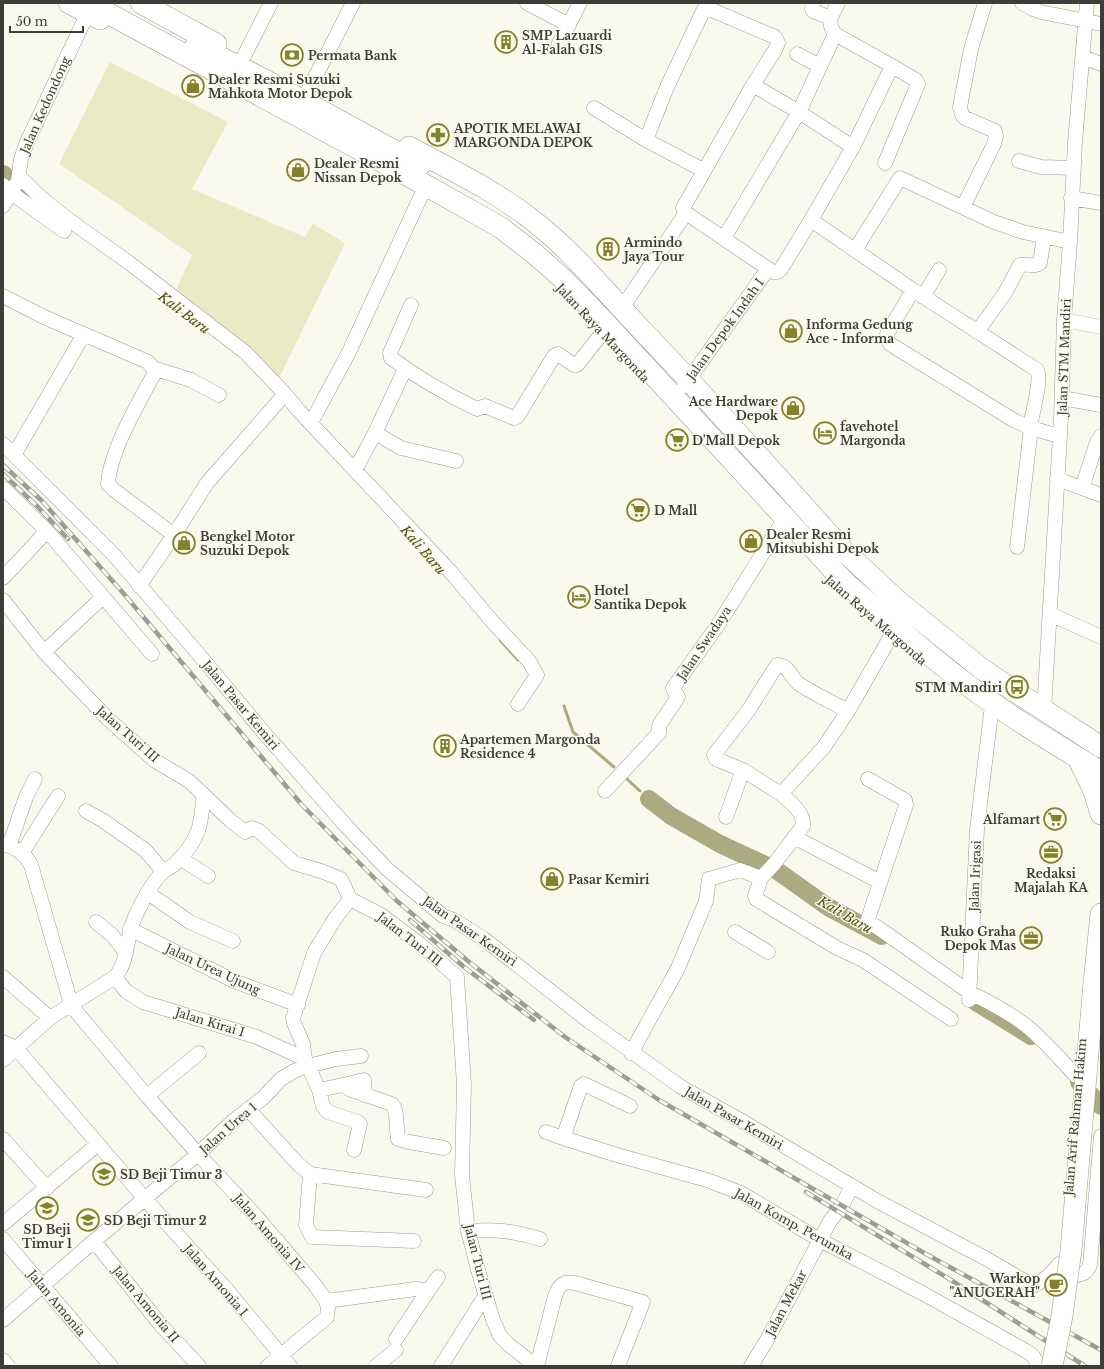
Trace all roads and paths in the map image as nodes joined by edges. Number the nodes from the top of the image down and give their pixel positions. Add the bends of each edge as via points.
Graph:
1 (68, 3) edge
2 (120, 3) edge
3 (141, 3) edge
4 (271, 3) edge
5 (353, 3) edge
6 (527, 3) edge
7 (580, 3) edge
8 (813, 3) edge
9 (838, 3) edge
10 (985, 3) edge
11 (1022, 3) edge
12 (1087, 3) edge
13 (706, 5) edge
14 (89, 7) edge
15 (831, 18) junction
16 (1086, 21) junction
17 (1101, 24) edge
18 (568, 25) junction
19 (835, 34) junction
20 (559, 43) dead end
21 (797, 54) dead end
22 (1082, 57) junction
23 (243, 58) junction
24 (1101, 64) edge
25 (820, 66) junction
26 (892, 66) junction
27 (753, 85) junction
28 (307, 93) junction
29 (594, 108) dead end
30 (798, 112) junction
31 (646, 140) junction
32 (853, 147) junction
33 (1019, 161) dead end
34 (885, 163) dead end
35 (1074, 168) junction
36 (703, 170) junction
37 (13, 185) edge
38 (468, 186) junction
39 (425, 189) junction
40 (1072, 198) junction
41 (1101, 203) edge
42 (3, 206) edge
43 (963, 207) junction
44 (686, 213) junction
45 (811, 220) junction
46 (64, 231) dead end
47 (1044, 237) junction
48 (724, 238) junction
49 (1070, 242) junction
50 (855, 250) junction
51 (768, 269) junction
52 (939, 270) dead end
53 (918, 294) junction
54 (3, 296) edge
55 (411, 305) dead end
56 (607, 319) junction
57 (1064, 320) junction
58 (1101, 327) edge
59 (977, 332) junction
60 (84, 334) junction
61 (153, 368) junction
62 (405, 369) junction
63 (686, 384) junction
64 (219, 394) dead end
65 (285, 394) junction
66 (1062, 398) junction
67 (1101, 405) edge
68 (311, 423) junction
69 (1030, 428) junction
70 (375, 434) junction
71 (1059, 436) junction
72 (1101, 436) edge
73 (3, 444) edge
74 (14, 455) junction
75 (456, 461) dead end
76 (355, 470) junction
77 (1057, 479) junction
78 (3, 488) edge
79 (1082, 488) junction
80 (1101, 495) edge
81 (780, 526) junction
82 (47, 531) junction
83 (174, 535) junction
84 (1017, 547) dead end
85 (841, 570) junction
86 (3, 578) edge
87 (139, 586) junction
88 (103, 597) junction
89 (3, 600) edge
90 (1050, 614) junction
91 (891, 636) junction
92 (1101, 637) edge
93 (44, 652) junction
94 (152, 654) dead end
95 (941, 670) junction
96 (518, 704) dead end
97 (848, 711) junction
98 (991, 713) junction
99 (1042, 715) junction
100 (1101, 747) edge
101 (1073, 755) junction
102 (1101, 756) edge
103 (743, 770) junction
104 (1101, 772) edge
105 (35, 778) dead end
106 (868, 779) dead end
107 (605, 791) dead end
108 (781, 794) junction
109 (204, 795) junction
110 (58, 796) dead end
111 (86, 811) dead end
112 (1101, 814) edge
113 (726, 817) dead end
114 (794, 837) junction
115 (6, 845) edge
116 (22, 853) junction
117 (180, 858) junction
118 (163, 871) junction
119 (208, 876) dead end
120 (763, 877) junction
121 (880, 882) junction
122 (148, 893) junction
123 (350, 899) junction
124 (1101, 914) edge
125 (96, 922) dead end
126 (130, 929) junction
127 (735, 932) dead end
128 (233, 941) dead end
129 (768, 952) dead end
130 (126, 953) junction
131 (1096, 957) junction
132 (3, 977) edge
133 (117, 980) junction
134 (969, 998) junction
135 (71, 1004) junction
136 (298, 1005) junction
137 (50, 1018) junction
138 (951, 1019) dead end
139 (3, 1042) edge
140 (16, 1048) junction
141 (632, 1053) junction
142 (1101, 1053) edge
143 (200, 1054) dead end
144 (361, 1056) dead end
145 (3, 1060) edge
146 (306, 1062) junction
147 (1076, 1076) junction
148 (319, 1090) junction
149 (147, 1096) junction
150 (630, 1106) dead end
151 (248, 1109) junction
152 (546, 1132) dead end
153 (1101, 1136) edge
154 (563, 1138) junction
155 (3, 1139) edge
156 (98, 1144) junction
157 (444, 1148) dead end
158 (354, 1150) dead end
159 (198, 1154) junction
160 (310, 1174) junction
161 (852, 1186) junction
162 (47, 1188) junction
163 (426, 1190) dead end
164 (145, 1199) junction
165 (3, 1224) edge
166 (468, 1230) junction
167 (3, 1239) edge
168 (540, 1239) dead end
169 (820, 1240) junction
170 (94, 1241) junction
171 (414, 1241) dead end
172 (1096, 1262) edge
173 (1058, 1264) junction
174 (438, 1277) dead end
175 (44, 1286) junction
176 (401, 1291) junction
177 (428, 1291) junction
178 (486, 1296) junction
179 (326, 1301) junction
180 (412, 1315) junction
181 (3, 1320) edge
182 (280, 1355) junction
183 (3, 1360) edge
184 (8, 1366) edge
185 (111, 1366) edge
186 (199, 1366) edge
187 (268, 1366) edge
188 (290, 1366) edge
189 (376, 1366) edge
190 (441, 1366) edge
191 (536, 1366) edge
192 (618, 1366) edge
193 (751, 1366) edge
194 (1040, 1366) edge
195 (1052, 1366) edge
196 (1063, 1366) edge

1 - 14 highway, Jalan Raya Margonda
2 - 38 highway, Jalan Raya Margonda
3 - 23 highway, Jalan Raya Margonda
4 - 23 street
5 - 28 street
6 - 18 street
7 - 18 street
8 - 15 street via 813,11
9 - 15 street
10 - 43 street via 971,49 960,107 965,118 995,130 996,136
11 - 16 street via 1037,10
12 - 16 street, Jalan STM Mandiri
13 - 27 street via 776,37 777,47
13 - 31 street via 667,87
14 - 37 street, Jalan Kedondong via 27,142
14 - 39 highway, Jalan Raya Margonda
15 - 19 street via 829,23
16 - 17 street
16 - 22 street, Jalan STM Mandiri
18 - 20 street
19 - 25 street
19 - 26 street
21 - 25 street
22 - 24 street
22 - 35 street, Jalan STM Mandiri
23 - 28 highway, Jalan Raya Margonda
25 - 30 street
26 - 32 street
26 - 34 street via 916,80 918,84
27 - 30 street
27 - 36 street
28 - 38 highway, Jalan Raya Margonda
29 - 31 street
30 - 32 street
30 - 48 street
31 - 36 street
32 - 45 street
33 - 35 street via 1041,167
35 - 40 street, Jalan STM Mandiri
36 - 44 street via 683,205
37 - 42 street, Jalan Kedondong
37 - 46 street
37 - 65 street via 38,195 128,262 246,353
38 - 56 highway, Jalan Raya Margonda via 556,253
39 - 56 highway, Jalan Raya Margonda via 500,227 530,250
39 - 68 street via 349,352
40 - 41 street
40 - 49 street, Jalan STM Mandiri
43 - 47 street via 994,222
43 - 50 street via 900,178
44 - 48 street
44 - 56 street
45 - 50 street
45 - 51 street via 781,269 778,272
47 - 49 street
47 - 59 street via 1040,263 1020,265 1005,293
48 - 51 street
49 - 57 street, Jalan STM Mandiri
50 - 53 street
51 - 63 street, Jalan Depok Indah I
52 - 53 street
53 - 59 street
53 - 69 street via 887,334 890,344
54 - 60 street
55 - 62 street via 390,356
56 - 62 street via 578,365 558,354 554,356 514,418 485,406 477,409 449,396
56 - 63 highway, Jalan Raya Margonda
56 - 81 highway, Jalan Raya Margonda
56 - 85 highway, Jalan Raya Margonda
57 - 58 street
57 - 66 street, Jalan STM Mandiri
59 - 69 street via 1038,372
60 - 61 street via 148,362
60 - 74 street
61 - 64 street via 191,380
61 - 83 street via 154,374 118,446 109,472 108,484
62 - 70 street
63 - 85 highway, Jalan Raya Margonda
65 - 68 street
65 - 83 street via 207,483
66 - 67 street
66 - 71 street, Jalan STM Mandiri
68 - 76 street
69 - 71 street
69 - 84 street
70 - 75 street via 401,448
70 - 76 street
71 - 77 street, Jalan STM Mandiri
72 - 79 street
73 - 74 street, Jalan Pasar Kemiri
74 - 87 street, Jalan Pasar Kemiri via 113,554
76 - 96 street via 449,570 529,661 534,679
77 - 79 street
77 - 90 street, Jalan STM Mandiri
78 - 82 street
79 - 80 street
81 - 85 highway, Jalan Raya Margonda
81 - 107 street, Jalan Swadaya via 718,625 673,688 678,697 659,726 659,733
82 - 86 street
82 - 88 street
83 - 87 street
85 - 91 highway, Jalan Raya Margonda
85 - 95 highway, Jalan Raya Margonda
85 - 99 highway, Jalan Raya Margonda
87 - 141 street, Jalan Pasar Kemiri via 265,734 387,869 443,916 484,938
88 - 93 street
88 - 94 street
89 - 93 street, Jalan Turi III
90 - 92 street
90 - 99 street, Jalan STM Mandiri
91 - 95 highway, Jalan Raya Margonda
91 - 97 street
93 - 109 street, Jalan Turi III via 130,739 154,760 189,781
95 - 98 highway, Jalan Raya Margonda
95 - 101 highway, Jalan Raya Margonda
97 - 103 street via 798,684 789,670 777,665 748,711 714,755 716,759
97 - 108 street via 824,747
98 - 101 highway, Jalan Raya Margonda via 1048,748
98 - 134 street, Jalan Irigasi via 977,829
99 - 100 highway, Jalan Raya Margonda
99 - 102 highway, Jalan Raya Margonda
101 - 104 highway, Jalan Raya Margonda
101 - 112 highway via 1094,791
103 - 108 street
103 - 113 street
105 - 115 street
106 - 121 street via 905,800 906,805
108 - 114 street via 803,818 803,826
109 - 117 street via 198,832
109 - 123 street, Jalan Turi III via 245,832 252,828 259,831 294,863 341,879
110 - 116 street
111 - 118 street via 145,850
114 - 120 street
114 - 121 street
115 - 116 street
116 - 135 street via 31,865
117 - 118 street
117 - 119 street
118 - 122 street
120 - 138 street via 756,899 836,948 863,960
120 - 141 street via 740,870 709,879 706,901 678,968
121 - 134 street via 867,922
122 - 126 street
122 - 128 street via 190,922
123 - 136 street via 314,953
123 - 166 street, Jalan Turi III via 381,915 420,944 457,977 464,1084 462,1175
124 - 131 highway, Jalan Arif Rahman Hakim
125 - 130 street via 112,935
126 - 130 street
126 - 136 street, Jalan Urea Ujung via 234,981
127 - 129 street
130 - 133 street
131 - 147 street, Jalan Arif Rahman Hakim via 1086,1002
131 - 195 highway, Jalan Arif Rahman Hakim, bridge via 1071,1250
132 - 137 street
133 - 135 street
133 - 146 street, Jalan Kirai I via 126,991 143,1002 257,1037
134 - 147 street via 986,1000 1022,1022
135 - 137 street
135 - 149 street, Jalan Amonia IV
136 - 146 street via 293,1018 303,1044
137 - 140 street
139 - 140 street
140 - 145 street
140 - 156 street, Jalan Amonia I
141 - 161 street, Jalan Pasar Kemiri via 681,1087
142 - 196 highway, Jalan Arif Rahman Hakim via 1081,1265
143 - 149 street
144 - 146 street, Jalan Urea 1
146 - 148 street
146 - 151 street, Jalan Urea 1 via 281,1079
147 - 173 street, Jalan Arif Rahman Hakim via 1068,1200
148 - 157 street via 343,1085 392,1104 394,1106 391,1138
148 - 158 street via 323,1106 328,1112 360,1124
149 - 159 street, Jalan Amonia IV
150 - 154 street via 584,1084 581,1086
151 - 159 street, Jalan Urea 1
151 - 160 street
152 - 154 street, Jalan Komp. Perumka
153 - 172 street
154 - 169 street, Jalan Komp. Perumka via 707,1180 741,1193
155 - 162 street
156 - 162 street
156 - 164 street, Jalan Amonia I
159 - 164 street, Jalan Urea 1
159 - 179 street, Jalan Amonia IV via 255,1215
160 - 163 street
160 - 171 street via 306,1225 312,1237
161 - 169 street, Jalan Mekar
161 - 173 street, Jalan Pasar Kemiri via 1033,1286 1050,1276
162 - 165 street
164 - 170 street, Jalan Urea 1
164 - 182 street, Jalan Amonia I via 227,1290
166 - 168 street via 518,1232
166 - 178 street, Jalan Turi III
167 - 175 street, Jalan Amonia
169 - 193 street, Jalan Mekar
169 - 194 street, Jalan Komp. Perumka via 1028,1352
170 - 175 street, Jalan Urea 1
170 - 186 street, Jalan Amonia II via 159,1324
172 - 173 street via 1087,1271 1078,1275 1062,1272
174 - 177 street
175 - 181 street, Jalan Urea 1
175 - 185 street, Jalan Amonia
176 - 177 street
176 - 179 street
176 - 180 street
177 - 180 street
178 - 190 street
178 - 191 street, Jalan Turi III via 500,1336
179 - 182 street via 326,1317
180 - 189 street via 396,1344
182 - 187 street
182 - 188 street, Jalan Amonia I
183 - 184 street
191 - 192 street via 555,1296 560,1285 566,1282 643,1302

